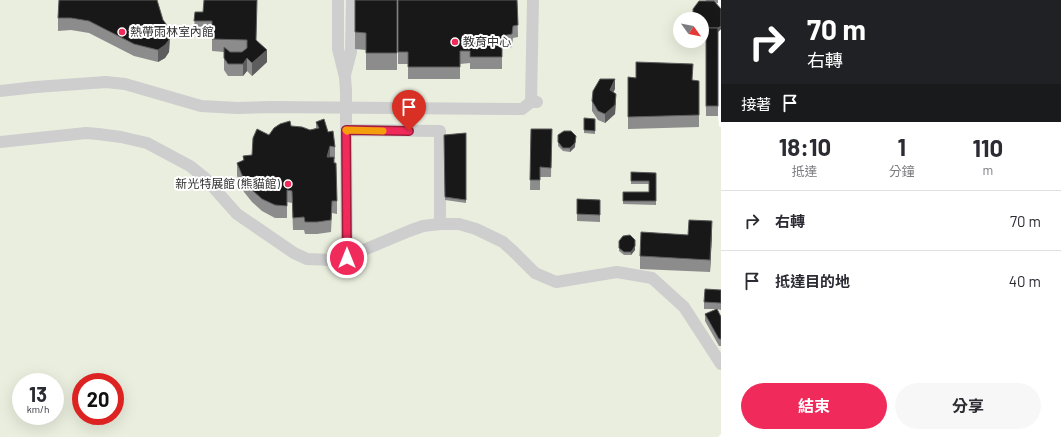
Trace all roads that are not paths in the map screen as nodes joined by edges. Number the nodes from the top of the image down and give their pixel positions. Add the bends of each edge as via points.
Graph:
1 (338, 0) edge
2 (352, 0) edge
3 (533, 0) edge
4 (345, 76) junction
5 (0, 90) edge
6 (346, 124) junction
7 (0, 142) edge
8 (440, 224) junction
9 (347, 258) junction
10 (721, 364) edge

1 - 4 street via 338,49
2 - 4 street via 351,52
3 - 5 street via 534,102 522,109 201,106 125,84 106,82
4 - 6 street
6 - 8 street via 440,131
6 - 9 street
7 - 9 street via 98,134 147,143 199,172 237,214 294,253 307,259
8 - 9 street via 408,231
8 - 10 street via 459,224 489,235 503,242 535,273 556,282 617,272 652,278 684,307

